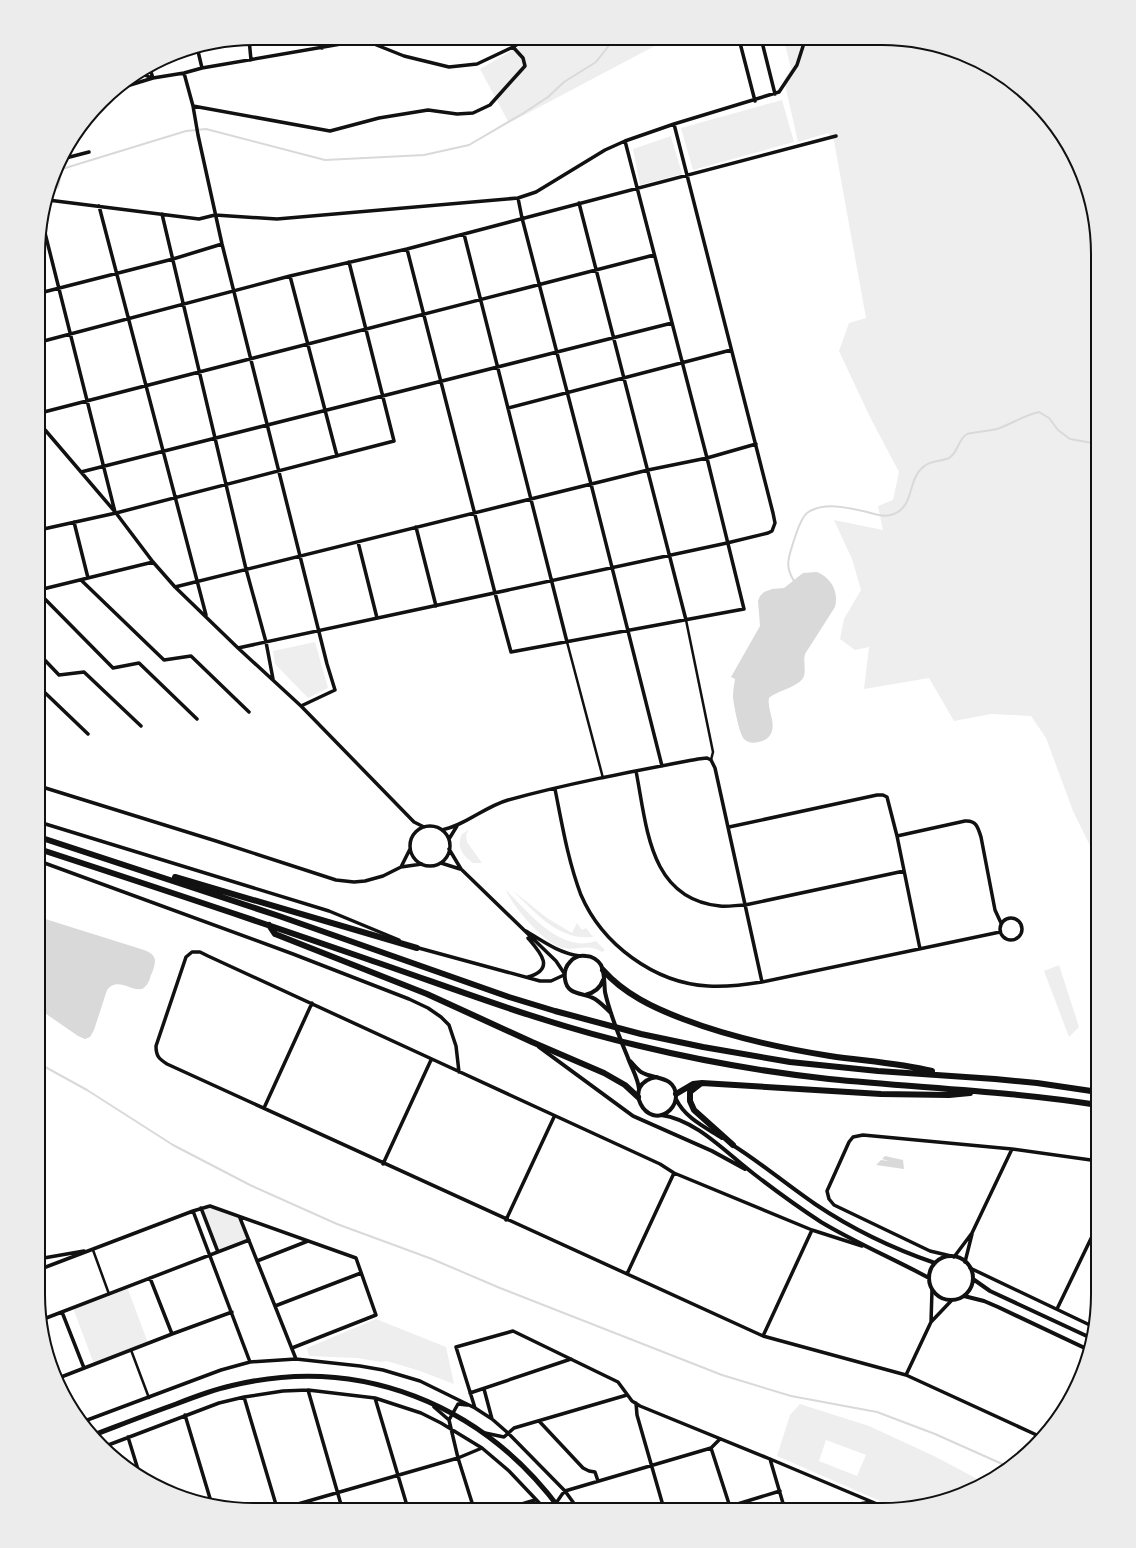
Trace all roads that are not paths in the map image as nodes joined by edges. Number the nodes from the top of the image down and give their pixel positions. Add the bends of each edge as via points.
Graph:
1 (250, 45) edge
2 (322, 45) edge
3 (338, 45) edge
4 (376, 45) edge
5 (516, 45) edge
6 (741, 45) edge
7 (763, 45) edge
8 (803, 45) edge
9 (513, 47) junction
10 (322, 48) junction
11 (198, 53) edge
12 (251, 60) junction
13 (202, 68) junction
14 (151, 73) edge
15 (184, 73) junction
16 (146, 75) edge
17 (153, 78) junction
18 (132, 84) edge
19 (775, 94) junction
20 (755, 100) junction
21 (193, 106) junction
22 (674, 124) junction
23 (836, 136) dead end
24 (625, 141) junction
25 (89, 152) dead end
26 (69, 157) edge
27 (687, 175) junction
28 (638, 188) junction
29 (518, 198) junction
30 (52, 200) edge
31 (579, 203) junction
32 (99, 206) junction
33 (162, 214) junction
34 (215, 215) junction
35 (522, 218) junction
36 (464, 234) junction
37 (46, 236) edge
38 (222, 244) junction
39 (406, 249) junction
40 (654, 256) junction
41 (173, 259) junction
42 (349, 262) junction
43 (597, 270) junction
44 (116, 272) junction
45 (290, 276) junction
46 (539, 285) junction
47 (59, 288) junction
48 (45, 291) edge
49 (234, 291) junction
50 (481, 300) junction
51 (183, 304) junction
52 (424, 315) junction
53 (129, 319) junction
54 (672, 324) junction
55 (366, 330) junction
56 (70, 334) junction
57 (614, 338) junction
58 (45, 341) edge
59 (308, 344) junction
60 (732, 350) junction
61 (557, 352) junction
62 (251, 359) junction
63 (681, 363) junction
64 (498, 367) junction
65 (200, 372) junction
66 (624, 378) junction
67 (441, 382) junction
68 (146, 386) junction
69 (568, 392) junction
70 (383, 396) junction
71 (87, 401) junction
72 (508, 408) junction
73 (325, 411) junction
74 (45, 412) edge
75 (268, 425) junction
76 (45, 430) edge
77 (215, 438) junction
78 (756, 444) junction
79 (163, 451) junction
80 (337, 456) junction
81 (707, 458) junction
82 (104, 466) junction
83 (648, 470) junction
84 (279, 471) junction
85 (80, 472) junction
86 (226, 484) junction
87 (591, 484) junction
88 (175, 497) junction
89 (531, 499) junction
90 (116, 513) junction
91 (475, 513) junction
92 (74, 522) junction
93 (416, 527) junction
94 (45, 529) edge
95 (358, 542) junction
96 (727, 543) junction
97 (670, 555) junction
98 (300, 556) junction
99 (153, 562) junction
100 (611, 568) junction
101 (246, 569) junction
102 (88, 578) junction
103 (81, 580) junction
104 (552, 581) junction
105 (197, 582) junction
106 (175, 587) junction
107 (45, 590) edge
108 (495, 593) junction
109 (45, 598) edge
110 (436, 606) junction
111 (206, 617) junction
112 (377, 618) junction
113 (686, 620) junction
114 (319, 631) junction
115 (628, 631) junction
116 (266, 642) junction
117 (567, 642) junction
118 (238, 648) junction
119 (45, 660) edge
120 (273, 679) junction
121 (45, 693) edge
122 (301, 706) junction
123 (249, 712) dead end
124 (197, 720) dead end
125 (140, 726) dead end
126 (88, 734) dead end
127 (711, 760) junction
128 (662, 766) junction
129 (636, 771) junction
130 (603, 778) junction
131 (45, 788) edge
132 (555, 789) junction
133 (414, 822) junction
134 (45, 824) edge
135 (458, 825) junction
136 (424, 827) junction
137 (729, 827) junction
138 (442, 830) junction
139 (417, 831) junction
140 (897, 836) junction
141 (45, 839) edge
142 (449, 839) junction
143 (410, 849) junction
144 (450, 849) junction
145 (45, 851) edge
146 (94, 854) junction
147 (45, 863) edge
148 (441, 863) junction
149 (422, 864) junction
150 (401, 867) junction
151 (461, 870) junction
152 (904, 871) junction
153 (745, 905) junction
154 (1001, 923) junction
155 (269, 925) junction
156 (519, 926) junction
157 (1000, 932) junction
158 (417, 948) junction
159 (920, 948) junction
160 (580, 956) junction
161 (603, 970) junction
162 (564, 974) junction
163 (604, 977) junction
164 (526, 978) junction
165 (762, 982) junction
166 (585, 995) junction
167 (312, 1003) junction
168 (611, 1013) junction
169 (532, 1042) junction
170 (628, 1058) junction
171 (431, 1060) junction
172 (459, 1072) junction
173 (947, 1075) junction
174 (657, 1077) junction
175 (702, 1083) junction
176 (639, 1089) junction
177 (1091, 1091) edge
178 (985, 1092) junction
179 (638, 1096) junction
180 (676, 1097) junction
181 (1091, 1104) edge
182 (264, 1108) junction
183 (661, 1115) junction
184 (554, 1117) junction
185 (734, 1145) junction
186 (1012, 1149) junction
187 (1091, 1160) edge
188 (383, 1164) junction
189 (674, 1173) junction
190 (754, 1174) junction
191 (201, 1208) junction
192 (193, 1211) junction
193 (240, 1218) junction
194 (506, 1220) junction
195 (812, 1230) junction
196 (972, 1233) junction
197 (1091, 1239) edge
198 (249, 1240) junction
199 (308, 1241) junction
200 (870, 1248) junction
201 (92, 1250) junction
202 (218, 1252) junction
203 (210, 1256) junction
204 (952, 1257) junction
205 (45, 1258) edge
206 (257, 1261) junction
207 (965, 1262) junction
208 (935, 1263) junction
209 (45, 1267) edge
210 (970, 1268) junction
211 (361, 1273) junction
212 (627, 1274) junction
213 (150, 1278) junction
214 (929, 1278) junction
215 (973, 1279) junction
216 (932, 1290) junction
217 (109, 1294) junction
218 (964, 1296) junction
219 (951, 1300) junction
220 (275, 1306) junction
221 (1058, 1309) junction
222 (62, 1312) junction
223 (232, 1312) junction
224 (47, 1318) edge
225 (931, 1322) junction
226 (1089, 1324) edge
227 (172, 1334) junction
228 (763, 1336) junction
229 (1087, 1336) edge
230 (292, 1348) junction
231 (1084, 1348) edge
232 (131, 1350) junction
233 (296, 1359) junction
234 (571, 1359) junction
235 (250, 1362) junction
236 (84, 1368) junction
237 (906, 1375) junction
238 (62, 1377) edge
239 (484, 1389) junction
240 (308, 1390) junction
241 (470, 1393) junction
242 (450, 1395) junction
243 (627, 1395) junction
244 (244, 1397) junction
245 (149, 1398) junction
246 (375, 1398) junction
247 (427, 1401) junction
248 (458, 1404) junction
249 (636, 1404) junction
250 (468, 1405) junction
251 (475, 1408) junction
252 (452, 1413) junction
253 (185, 1415) junction
254 (492, 1419) junction
255 (87, 1420) edge
256 (449, 1420) junction
257 (539, 1421) junction
258 (451, 1428) junction
259 (98, 1433) edge
260 (485, 1433) junction
261 (508, 1433) junction
262 (1036, 1435) edge
263 (128, 1437) junction
264 (720, 1439) junction
265 (109, 1445) edge
266 (482, 1448) junction
267 (711, 1448) junction
268 (458, 1458) junction
269 (770, 1458) junction
270 (652, 1465) junction
271 (137, 1468) edge
272 (398, 1476) junction
273 (598, 1481) junction
274 (565, 1491) junction
275 (780, 1491) junction
276 (337, 1492) junction
277 (210, 1498) edge
278 (535, 1500) junction
279 (872, 1501) junction
280 (276, 1503) edge
281 (301, 1503) edge
282 (340, 1503) edge
283 (406, 1503) edge
284 (472, 1503) edge
285 (525, 1503) edge
286 (537, 1503) edge
287 (538, 1503) edge
288 (555, 1503) edge
289 (556, 1503) edge
290 (574, 1503) edge
291 (662, 1503) edge
292 (728, 1503) edge
293 (745, 1503) edge
294 (783, 1503) edge
295 (861, 1503) edge
296 (876, 1503) edge

1 - 12 street
2 - 10 street
3 - 10 street
4 - 9 street via 404,56 449,68 477,64
5 - 9 street
6 - 20 street
7 - 19 street
8 - 19 street via 797,65
9 - 21 street via 523,58 525,66 490,105 473,113 457,114 428,110 379,118 330,131
10 - 12 street
11 - 13 street
12 - 13 street
13 - 15 street
14 - 17 street
15 - 17 street
15 - 21 street
16 - 17 street
17 - 18 street
19 - 20 street
20 - 22 street
21 - 34 street
22 - 24 street
22 - 27 street
23 - 27 street
24 - 28 street
24 - 29 street via 605,150 536,192
25 - 26 street
27 - 28 street
27 - 60 street
28 - 31 street
28 - 40 street
29 - 34 street via 276,219
29 - 35 street
30 - 32 street
31 - 35 street
31 - 43 street
32 - 33 street
32 - 44 street
33 - 34 street via 199,220
33 - 41 street
34 - 38 street
35 - 36 street
35 - 46 street
36 - 39 street
36 - 50 street
37 - 47 street
38 - 41 street
38 - 49 street
39 - 42 street
39 - 52 street
40 - 43 street
40 - 54 street
41 - 44 street
41 - 51 street
42 - 45 street
42 - 55 street
43 - 46 street
43 - 57 street
44 - 47 street
44 - 53 street
45 - 49 street
45 - 59 street
46 - 50 street
46 - 61 street
47 - 48 street
47 - 56 street
49 - 51 street
49 - 62 street
50 - 52 street
50 - 64 street
51 - 53 street
51 - 65 street
52 - 55 street
52 - 67 street
53 - 56 street
53 - 68 street
54 - 57 street
54 - 63 street
55 - 59 street
55 - 70 street
56 - 58 street
56 - 71 street
57 - 61 street
57 - 66 street
59 - 62 street
59 - 73 street
60 - 63 street
60 - 78 street
61 - 64 street
61 - 69 street
62 - 65 street
62 - 75 street
63 - 66 street
63 - 81 street
64 - 67 street
64 - 72 street
65 - 68 street
65 - 77 street
66 - 69 street
66 - 83 street
67 - 70 street
67 - 91 street
68 - 71 street
68 - 79 street
69 - 72 street
69 - 87 street
70 - 73 street
70 - 80 street via 394,442
71 - 74 street
71 - 82 street
72 - 89 street
73 - 75 street
73 - 80 street
75 - 77 street
75 - 84 street
76 - 85 street
77 - 79 street
77 - 86 street
78 - 81 street
78 - 96 street via 775,522 774,529 768,534
79 - 82 street
79 - 88 street
80 - 84 street
81 - 83 street
81 - 96 street
82 - 85 street
82 - 90 street
83 - 87 street
83 - 97 street
84 - 86 street
84 - 98 street
85 - 90 street
86 - 88 street
86 - 101 street
87 - 89 street
87 - 100 street
88 - 90 street
88 - 105 street
89 - 91 street
89 - 104 street
90 - 92 street
90 - 99 street
91 - 93 street
91 - 108 street
92 - 94 street
92 - 102 street
93 - 95 street
93 - 110 street
95 - 98 street
95 - 112 street
96 - 97 street
96 - 113 street via 744,609
97 - 100 street
97 - 113 street
98 - 101 street
98 - 114 street
99 - 102 street
99 - 106 street
100 - 104 street
100 - 115 street
101 - 105 street
101 - 116 street
102 - 103 street
103 - 107 street
103 - 123 street via 164,660 191,656
104 - 108 street
104 - 117 street
105 - 106 street
105 - 111 street
106 - 111 street
108 - 110 street
108 - 117 street via 511,652
109 - 124 street via 113,668 139,664
110 - 112 street
111 - 118 street
112 - 114 street
113 - 115 street
113 - 127 street via 713,752
114 - 116 street
114 - 122 street via 335,690
115 - 117 street
115 - 128 street
116 - 118 street
116 - 120 street
117 - 130 street
118 - 120 street
119 - 125 street via 59,675 84,672
120 - 122 street
121 - 126 street
122 - 133 street
127 - 128 street via 702,758
127 - 137 street
128 - 129 street
129 - 130 street
129 - 153 street via 652,851 665,876 680,892 696,901 722,906
130 - 132 street
131 - 150 street via 336,880 372,880
132 - 135 street via 506,800
132 - 165 street via 573,870 582,895 594,919 620,949 658,973 683,982 707,986
133 - 136 street
133 - 139 street
134 - 158 street via 329,911
135 - 138 street
135 - 142 street
136 - 138 street via 432,826
136 - 139 street
137 - 140 street via 883,795 889,802
137 - 153 street
138 - 142 street
139 - 143 street
140 - 152 street
140 - 154 street via 965,821 975,823 981,837
141 - 146 highway
142 - 144 street
143 - 149 street via 412,855
143 - 150 street
144 - 148 street
144 - 151 street
145 - 155 highway
146 - 158 highway
146 - 173 highway via 509,997 600,1024 680,1043 763,1058 878,1071
147 - 172 street via 293,954 428,1008 449,1025 456,1046
148 - 149 street via 428,866
148 - 151 street
149 - 150 street
151 - 156 street
152 - 153 street
152 - 159 street
153 - 165 street
154 - 157 street
154 - 157 street via 1013,918 1020,923 1021,931 1013,940 1005,938
155 - 169 highway via 275,934 427,994
155 - 178 highway via 505,1008 638,1046 788,1074
156 - 160 street via 554,948
156 - 162 street via 556,962
156 - 164 street via 542,955 544,962 540,971
157 - 159 street
158 - 164 street
159 - 165 street
160 - 161 street via 595,958
160 - 162 street via 567,965
161 - 163 street
161 - 173 highway via 611,979 642,1001 706,1028 772,1046 912,1066
162 - 164 street via 550,981
162 - 166 street via 568,987 578,994
163 - 166 street via 598,990
163 - 168 street
166 - 168 street via 594,998
167 - 171 street
167 - 182 street
167 - 182 street via 200,952 192,952 186,957 156,1046 159,1060
168 - 170 street
169 - 179 highway via 604,1073
169 - 190 street via 633,1116 712,1151
170 - 174 street via 641,1072
170 - 176 street
171 - 172 street
171 - 188 street
172 - 184 street
173 - 177 highway
174 - 176 street via 646,1080
174 - 180 street via 672,1084
175 - 178 highway via 881,1094 949,1096
175 - 180 highway via 693,1084
175 - 185 highway via 690,1092 694,1110
176 - 179 street
178 - 181 highway
179 - 183 street via 643,1109 648,1113
180 - 183 street via 670,1110
180 - 185 street via 684,1111 695,1122
182 - 188 street
183 - 190 street via 678,1118 694,1127
184 - 189 street via 660,1164
184 - 194 street
185 - 208 street via 830,1214 915,1256
186 - 187 street
186 - 196 street
186 - 204 street via 858,1136 853,1137 850,1142 827,1191 834,1205 930,1250
188 - 194 street
189 - 195 street
189 - 212 street
190 - 200 street via 822,1222
191 - 192 street
191 - 193 street via 210,1206
191 - 202 street
192 - 201 street
192 - 203 street
193 - 198 street
193 - 199 street
194 - 212 street
195 - 200 street
195 - 228 street
196 - 204 street
196 - 207 street
197 - 221 street
198 - 202 street
198 - 206 street
199 - 206 street
199 - 211 street via 356,1258
200 - 214 street
201 - 205 street
201 - 209 street
201 - 217 street
202 - 203 street
203 - 213 street
203 - 223 street
204 - 207 street
204 - 208 street via 943,1258
206 - 220 street
207 - 210 street
208 - 214 street
210 - 215 street
210 - 221 street
211 - 220 street
211 - 230 street via 376,1315
212 - 228 street
213 - 217 street
213 - 227 street
214 - 216 street
215 - 218 street via 970,1289
215 - 229 street via 990,1291
216 - 219 street via 942,1299
216 - 225 street
217 - 222 street
218 - 219 street
218 - 231 street via 998,1307
219 - 225 street
220 - 230 street
221 - 226 street
222 - 224 street
222 - 236 street
223 - 227 street
223 - 235 street
225 - 237 street
227 - 232 street
228 - 237 street
230 - 233 street
232 - 236 street
232 - 245 street
233 - 235 street
233 - 242 street via 383,1370 420,1381
234 - 239 street
234 - 241 street via 513,1331 456,1347
234 - 243 street via 618,1382
235 - 245 street via 221,1370
236 - 238 street
237 - 262 street
239 - 241 street
239 - 254 street
240 - 244 street
240 - 246 street
240 - 276 street
241 - 251 street
242 - 248 street
242 - 250 street
243 - 249 street
243 - 257 street
244 - 253 street
244 - 280 street
245 - 255 street
246 - 258 street via 421,1413
246 - 272 street
247 - 252 main road
247 - 256 street
247 - 259 main road via 389,1387 358,1380 280,1377 222,1388
248 - 250 street
248 - 252 street
249 - 264 street
249 - 270 street
250 - 251 street
251 - 254 street
252 - 256 street
252 - 260 main road
253 - 263 street
253 - 277 street
254 - 261 street
256 - 258 street
257 - 261 street via 514,1428
257 - 273 street via 583,1468 594,1472
258 - 266 street
258 - 268 street
260 - 261 street via 504,1437
260 - 288 main road via 524,1467
261 - 274 street
263 - 265 street
263 - 271 street
264 - 267 street
264 - 269 street
266 - 268 street
266 - 278 street via 509,1471
267 - 270 street
267 - 292 street
268 - 272 street
268 - 284 street
269 - 275 street
269 - 279 street
270 - 273 street
270 - 291 street
272 - 276 street
272 - 283 street
273 - 274 street
274 - 289 street
274 - 290 street
275 - 293 street
275 - 294 street
276 - 281 street
276 - 282 street
278 - 285 street
278 - 286 street
278 - 287 street
279 - 295 street
279 - 296 street

